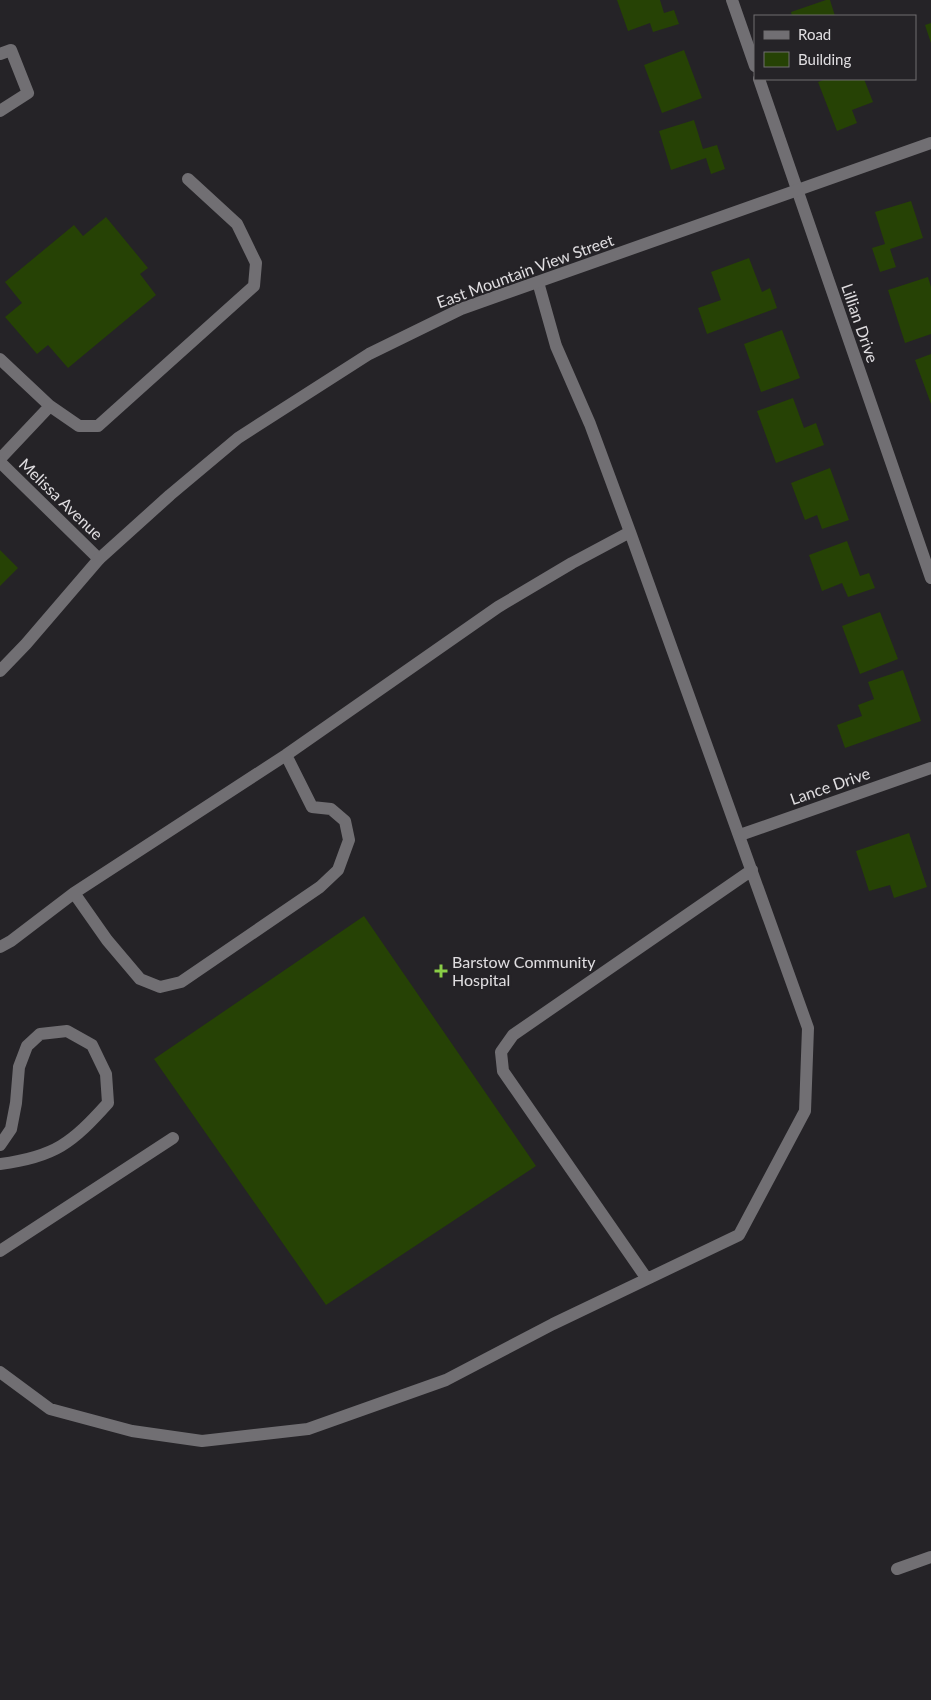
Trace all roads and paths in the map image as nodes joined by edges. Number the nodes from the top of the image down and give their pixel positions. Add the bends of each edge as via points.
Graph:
1 (732, 0) edge
2 (0, 54) edge
3 (754, 63) edge
4 (759, 80) edge
5 (0, 111) edge
6 (931, 143) edge
7 (188, 179) dead end
8 (797, 190) junction
9 (538, 282) junction
10 (0, 359) edge
11 (50, 406) junction
12 (0, 461) edge
13 (630, 532) junction
14 (99, 559) junction
15 (931, 578) edge
16 (0, 671) edge
17 (286, 755) junction
18 (931, 768) edge
19 (740, 835) junction
20 (752, 870) junction
21 (74, 893) junction
22 (0, 947) edge
23 (172, 1138) dead end
24 (0, 1145) edge
25 (0, 1164) edge
26 (0, 1251) edge
27 (647, 1279) junction
28 (0, 1372) edge
29 (931, 1557) edge
30 (897, 1569) dead end

1 - 3 main road
2 - 5 main road via 10,50 28,93
4 - 8 main road, Lillian Drive
6 - 8 main road, East Mountain View Street
7 - 11 main road via 237,224 256,264 254,286 98,426 79,426
8 - 9 main road, East Mountain View Street
8 - 15 main road, Lillian Drive
9 - 13 main road via 556,346 590,424
9 - 14 main road, East Mountain View Street via 461,309 369,354 238,438
10 - 11 main road
11 - 12 main road
12 - 14 main road, Melissa Avenue
13 - 17 main road via 498,607
13 - 19 main road
14 - 16 main road, East Mountain View Street
17 - 21 main road
17 - 21 main road via 312,807 331,809 344,821 349,840 338,870 320,887 181,982 160,987 140,979
18 - 19 main road, Lance Drive
19 - 20 main road
20 - 27 main road via 808,1028 805,1111 740,1235
20 - 27 main road via 513,1035 501,1052 503,1072
21 - 22 main road
23 - 26 main road
24 - 25 main road via 11,1129 19,1067 27,1046 40,1034 67,1031 92,1045 106,1074 108,1103 83,1131 62,1147 25,1161
27 - 28 main road via 446,1380 308,1429 202,1441 132,1431 50,1409
29 - 30 main road

